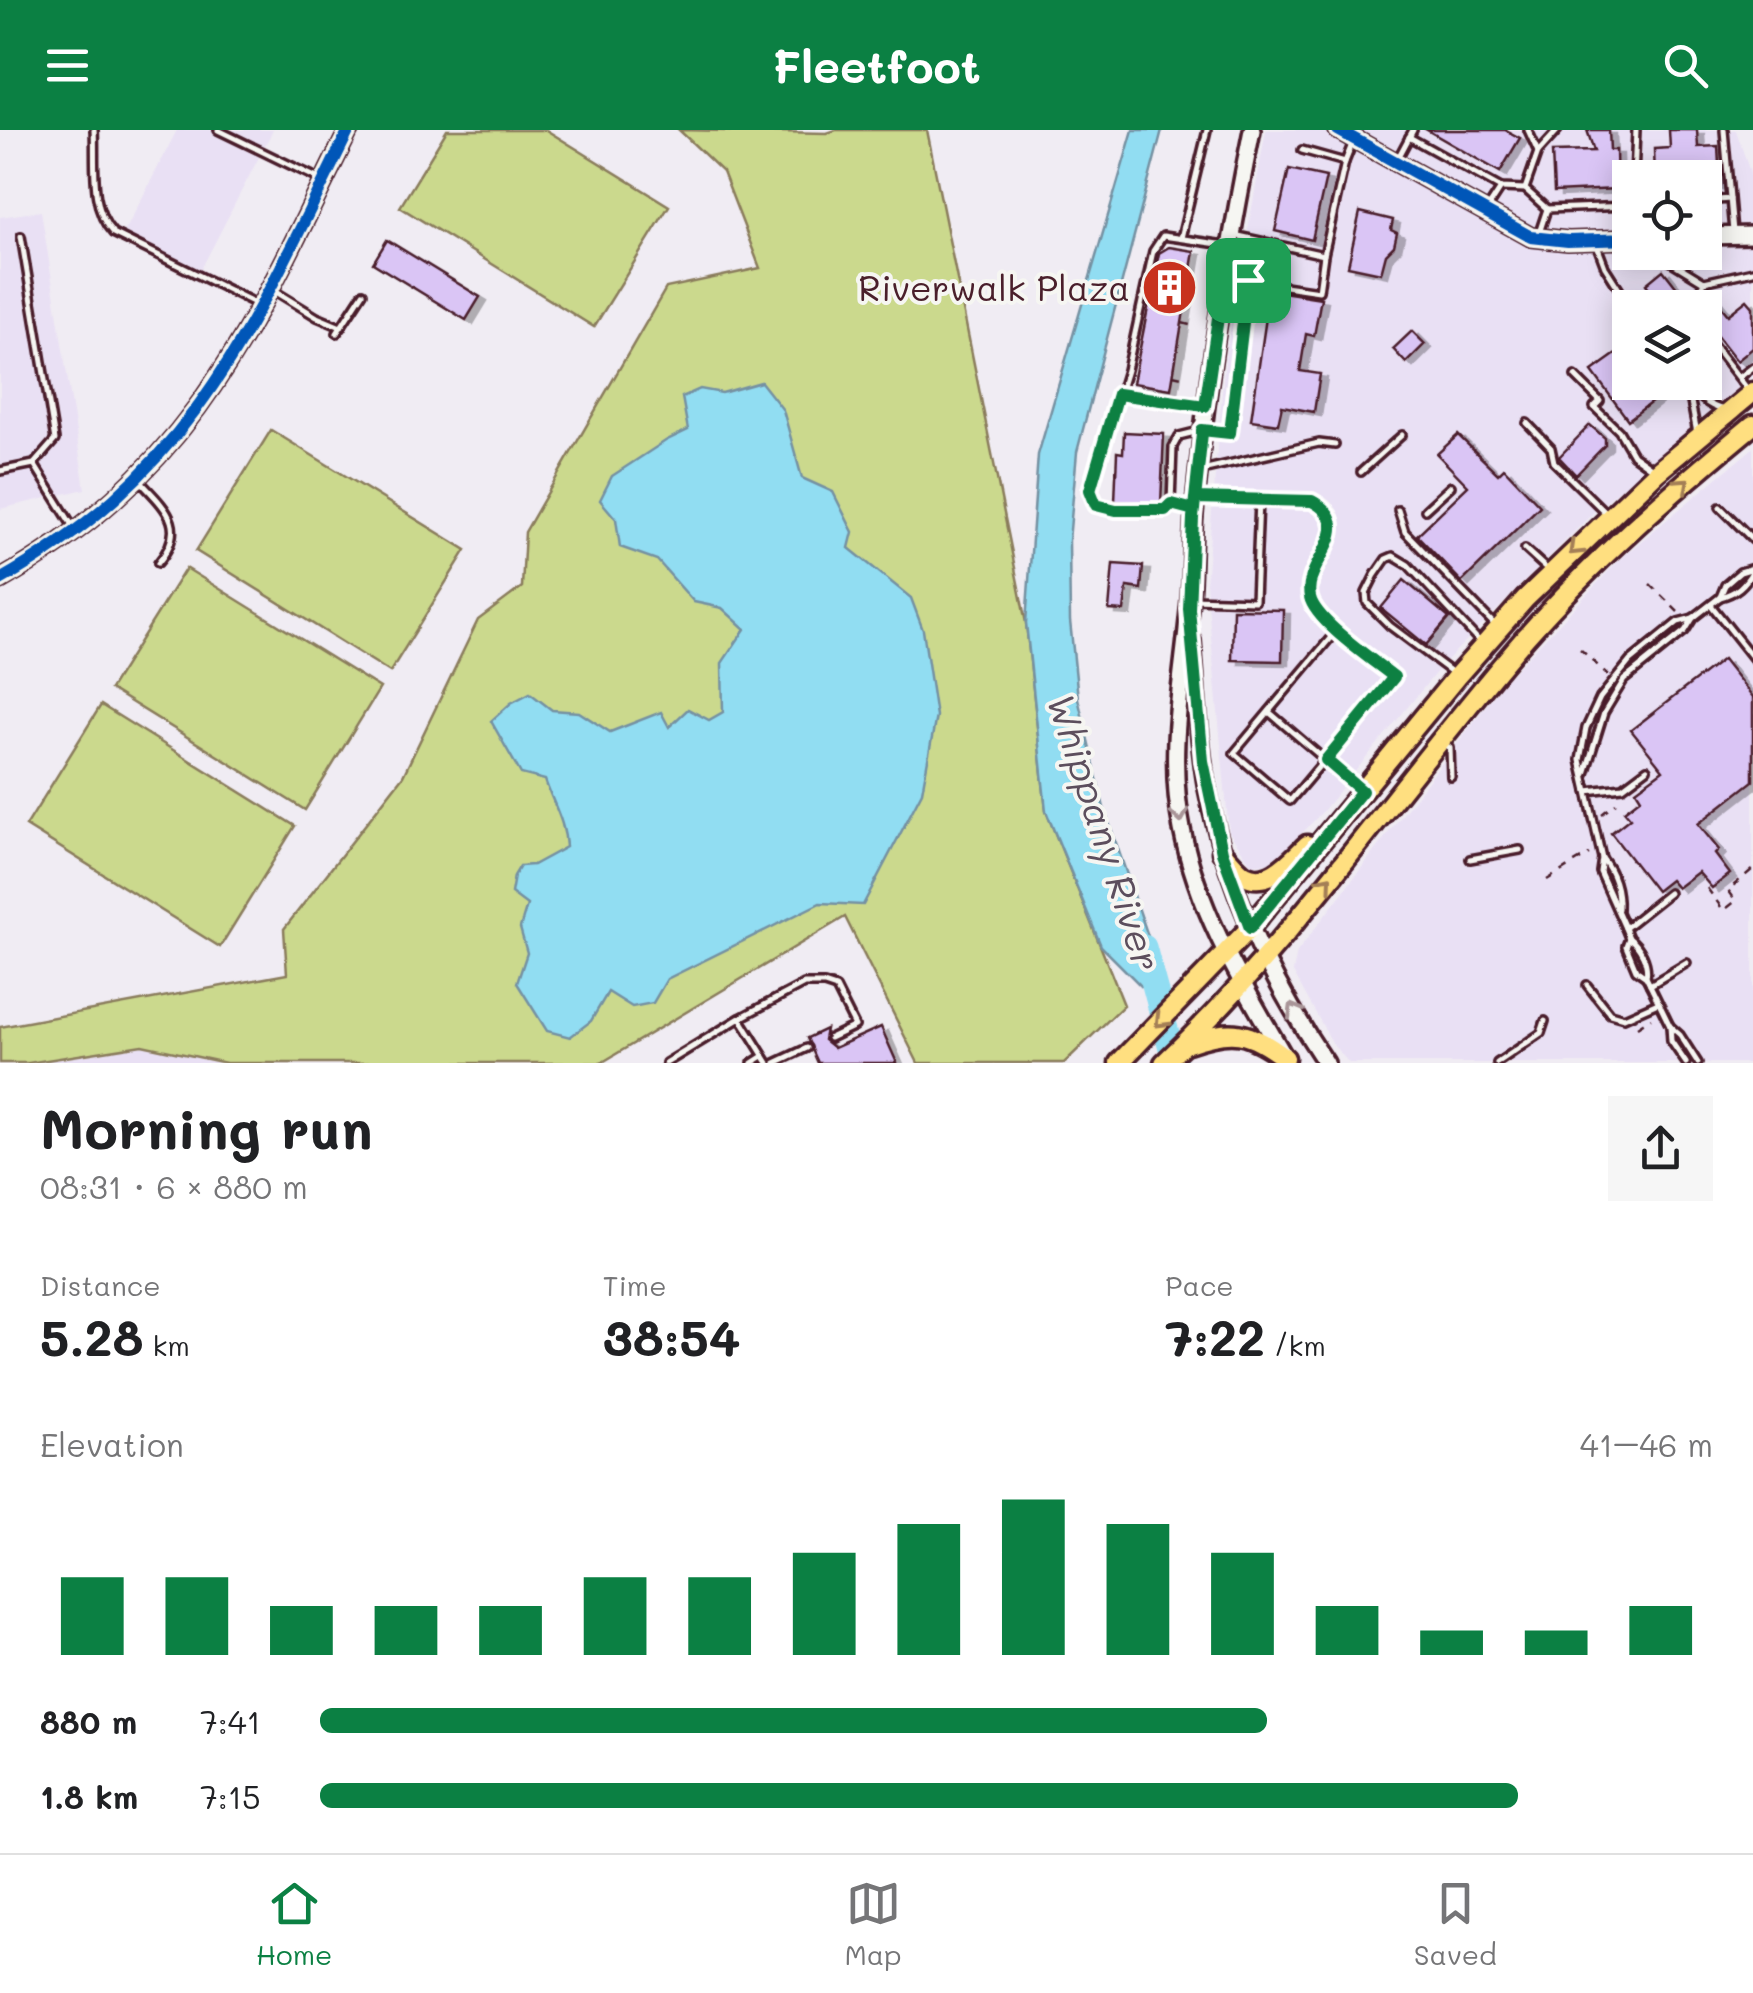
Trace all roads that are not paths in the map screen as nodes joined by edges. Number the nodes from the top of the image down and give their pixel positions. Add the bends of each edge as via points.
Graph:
1 (94, 130) edge
2 (218, 130) edge
3 (349, 130) edge
4 (1207, 130) edge
5 (1252, 130) edge
6 (1338, 130) edge
7 (1528, 130) edge
8 (1558, 130) edge
9 (1636, 130) edge
10 (1724, 130) edge
11 (1411, 134) edge
12 (1354, 139) junction
13 (1302, 150) dead end
14 (1538, 152) junction
15 (1635, 160) edge
16 (1345, 162) junction
17 (1396, 162) junction
18 (323, 182) junction
19 (1501, 188) junction
20 (1524, 189) junction
21 (1730, 199) junction
22 (1722, 200) edge
23 (1612, 207) edge
24 (1547, 210) junction
25 (1486, 212) junction
26 (1753, 235) edge
27 (21, 236) dead end
28 (1722, 236) edge
29 (1733, 236) junction
30 (1180, 238) junction
31 (1536, 238) junction
32 (1230, 240) junction
33 (1596, 240) junction
34 (1612, 240) edge
35 (1324, 255) junction
36 (1684, 270) edge
37 (1753, 270) edge
38 (1224, 277) junction
39 (1248, 280) junction
40 (1704, 282) junction
41 (270, 288) junction
42 (1619, 290) edge
43 (1700, 290) edge
44 (362, 293) dead end
45 (262, 306) junction
46 (1722, 357) edge
47 (1753, 367) edge
48 (1575, 376) dead end
49 (1738, 378) junction
50 (1752, 393) edge
51 (1118, 394) junction
52 (1703, 400) edge
53 (1691, 402) dead end
54 (1205, 406) junction
55 (1729, 412) junction
56 (1527, 423) dead end
57 (1753, 425) edge
58 (1202, 430) junction
59 (1402, 436) dead end
60 (1697, 439) junction
61 (1336, 445) dead end
62 (34, 464) junction
63 (0, 470) edge
64 (1198, 471) junction
65 (1362, 472) dead end
66 (1657, 472) junction
67 (138, 479) junction
68 (1451, 486) dead end
69 (1260, 500) junction
70 (1171, 504) junction
71 (1195, 504) junction
72 (1720, 506) dead end
73 (1398, 510) dead end
74 (1424, 510) dead end
75 (1609, 516) junction
76 (76, 532) junction
77 (1753, 540) edge
78 (1526, 550) dead end
79 (158, 564) dead end
80 (1753, 569) edge
81 (1550, 573) junction
82 (0, 580) edge
83 (1720, 597) junction
84 (1190, 604) junction
85 (1711, 605) junction
86 (1693, 618) junction
87 (1498, 628) junction
88 (1337, 630) junction
89 (1483, 646) junction
90 (1753, 658) edge
91 (1457, 676) junction
92 (1268, 712) junction
93 (1288, 729) junction
94 (1282, 736) dead end
95 (1440, 741) junction
96 (1308, 746) junction
97 (1302, 752) dead end
98 (1326, 760) junction
99 (1260, 762) dead end
100 (1254, 769) junction
101 (1647, 770) dead end
102 (1584, 775) junction
103 (1450, 777) dead end
104 (1280, 778) dead end
105 (1273, 786) junction
106 (1362, 791) junction
107 (1587, 791) junction
108 (1329, 833) junction
109 (1520, 850) dead end
110 (1222, 852) junction
111 (1602, 858) junction
112 (1470, 859) dead end
113 (1669, 893) dead end
114 (1618, 909) junction
115 (1250, 928) junction
116 (1626, 928) junction
117 (1629, 938) junction
118 (1226, 955) junction
119 (1264, 956) junction
120 (1687, 963) dead end
121 (1646, 977) junction
122 (1241, 982) junction
123 (1587, 984) dead end
124 (1650, 986) junction
125 (1658, 1003) junction
126 (740, 1018) junction
127 (1545, 1021) dead end
128 (1670, 1026) junction
129 (830, 1038) dead end
130 (1183, 1045) junction
131 (808, 1048) dead end
132 (764, 1056) junction
133 (1287, 1061) edge
134 (666, 1063) edge
135 (752, 1063) edge
136 (772, 1063) edge
137 (1118, 1063) edge
138 (1164, 1063) edge
139 (1326, 1063) edge
140 (1497, 1063) edge
141 (1686, 1063) edge
142 (1698, 1063) edge

1 - 45 lane via 102,222
2 - 18 lane
3 - 18 main road
4 - 30 lane
5 - 32 main road
6 - 12 main road
7 - 14 lane
8 - 14 lane
9 - 15 lane
10 - 21 lane
11 - 17 lane
11 - 19 lane
12 - 16 lane
12 - 17 main road
13 - 16 lane
14 - 20 lane
16 - 35 lane
17 - 25 main road
18 - 41 main road
19 - 20 lane
19 - 25 lane
20 - 24 lane
21 - 22 lane
21 - 29 lane
23 - 24 lane
24 - 31 lane
25 - 31 main road
26 - 29 main road
27 - 62 lane via 56,430 52,446
28 - 29 main road
30 - 32 lane
30 - 51 lane via 1163,236 1153,251
31 - 33 main road
32 - 35 lane
32 - 38 main road
33 - 34 main road
33 - 42 lane
35 - 39 lane via 1319,292
36 - 40 lane
37 - 40 lane
38 - 39 lane
38 - 54 main road
39 - 58 lane via 1230,433
40 - 43 lane
41 - 44 lane via 339,330
41 - 45 main road
45 - 67 main road via 202,403
46 - 49 lane
47 - 49 lane
48 - 66 lane via 1633,455
49 - 50 lane
50 - 55 main road
51 - 54 lane
51 - 70 lane via 1090,490 1096,505 1165,510
52 - 55 lane
53 - 60 lane
54 - 58 main road
55 - 60 main road
56 - 75 lane via 1552,448 1554,462
95 -> 57 main road via 1596,564
58 - 64 main road
58 - 70 lane via 1178,436 1173,447
59 - 65 lane
60 - 66 main road
61 - 64 lane via 1319,442
62 - 63 lane
62 - 76 lane
64 - 71 main road
66 - 75 main road
67 - 76 main road
67 - 79 lane via 171,518 173,542
68 - 74 lane
69 - 71 lane
69 - 84 lane via 1255,601
69 - 88 lane via 1312,501 1331,517 1333,530 1309,587 1317,612
70 - 71 lane
71 - 84 main road
72 - 77 lane
73 - 87 lane via 1405,532
75 -> 81 main road
76 - 82 main road
78 - 81 lane
80 - 83 lane via 1732,594
80 - 83 lane via 1740,572
81 - 87 main road
83 - 85 lane
84 - 110 main road via 1206,782
84 -> 118 main road via 1174,773 1197,886
85 - 86 lane
85 - 90 lane
86 - 102 lane via 1612,696
86 - 102 lane via 1630,660 1600,698 1582,742
87 - 89 main road
88 - 92 lane
88 - 98 lane via 1394,677
89 - 91 main road
89 - 91 lane via 1408,565 1386,558 1366,603
91 - 106 main road
92 - 93 lane
92 - 100 lane via 1234,753
93 - 94 lane
93 - 96 lane
95 - 103 lane via 1450,748
119 -> 95 main road
96 - 97 lane
96 - 98 lane
98 - 105 lane via 1290,801
98 - 106 lane
99 - 100 lane
100 - 105 lane
101 - 107 lane via 1623,786
102 - 107 lane
104 - 105 lane
106 - 108 main road
107 - 111 lane
108 - 110 main road via 1276,874 1258,878
108 - 115 main road
109 - 112 lane
110 - 115 main road
111 - 114 lane via 1619,893
111 - 114 lane via 1600,872
113 - 116 lane
114 - 116 lane
115 - 118 main road
115 - 119 main road
116 - 117 lane
117 - 121 lane via 1648,968
117 - 121 lane via 1636,970
118 - 122 main road
118 -> 137 main road
119 - 122 main road
139 -> 119 main road
120 - 124 lane
121 - 124 lane
122 - 130 main road
122 - 133 main road
123 - 125 lane via 1610,1014 1624,1018
124 - 125 lane
125 - 128 lane
126 - 129 lane via 804,984 824,984 836,988 855,1026
126 - 132 lane
126 - 134 lane
127 - 140 lane via 1541,1033
128 - 141 lane
128 - 142 lane
130 - 133 main road via 1238,1032
130 - 138 main road
131 - 136 lane
132 - 135 lane
132 - 136 lane

